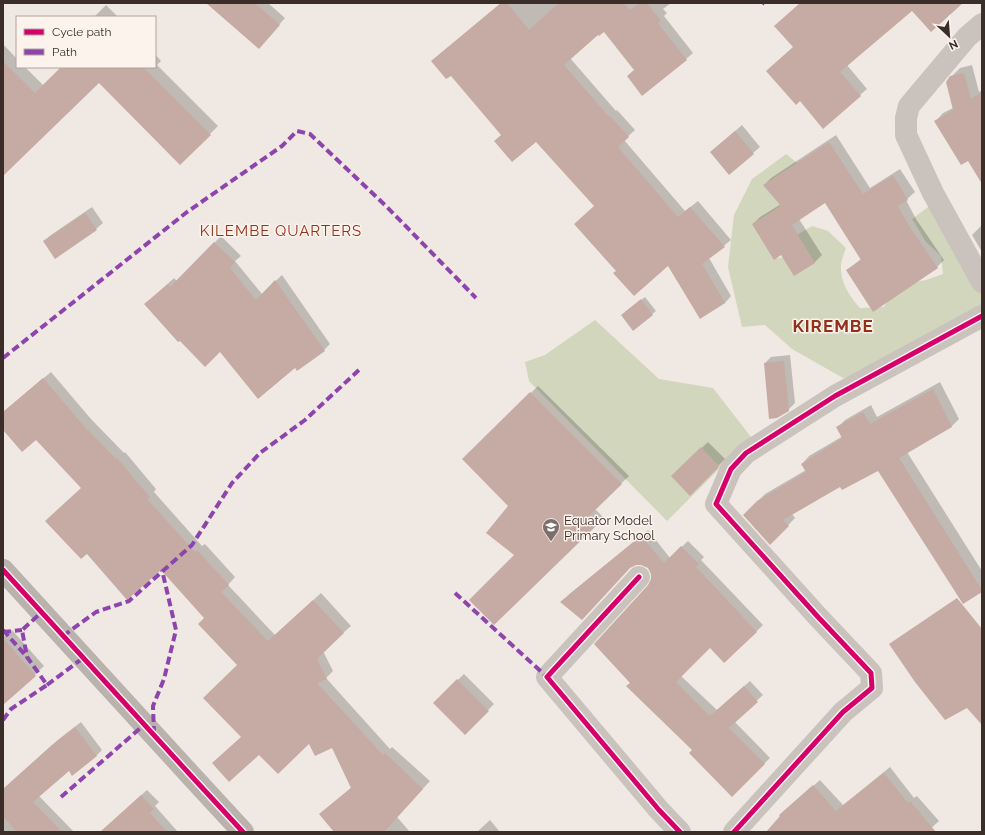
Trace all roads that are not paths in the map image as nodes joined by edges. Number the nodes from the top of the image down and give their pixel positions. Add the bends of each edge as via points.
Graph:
1 (982, 24) edge
2 (982, 282) edge
3 (982, 316) edge
4 (3, 570) edge
5 (639, 578) dead end
6 (243, 832) edge
7 (680, 832) edge
8 (734, 832) edge

1 - 2 street via 966,37 909,106 906,118 906,135 933,193
3 - 8 street via 835,396 746,453 731,469 716,504 871,673 872,688 843,712
4 - 6 street
5 - 7 street via 546,676

